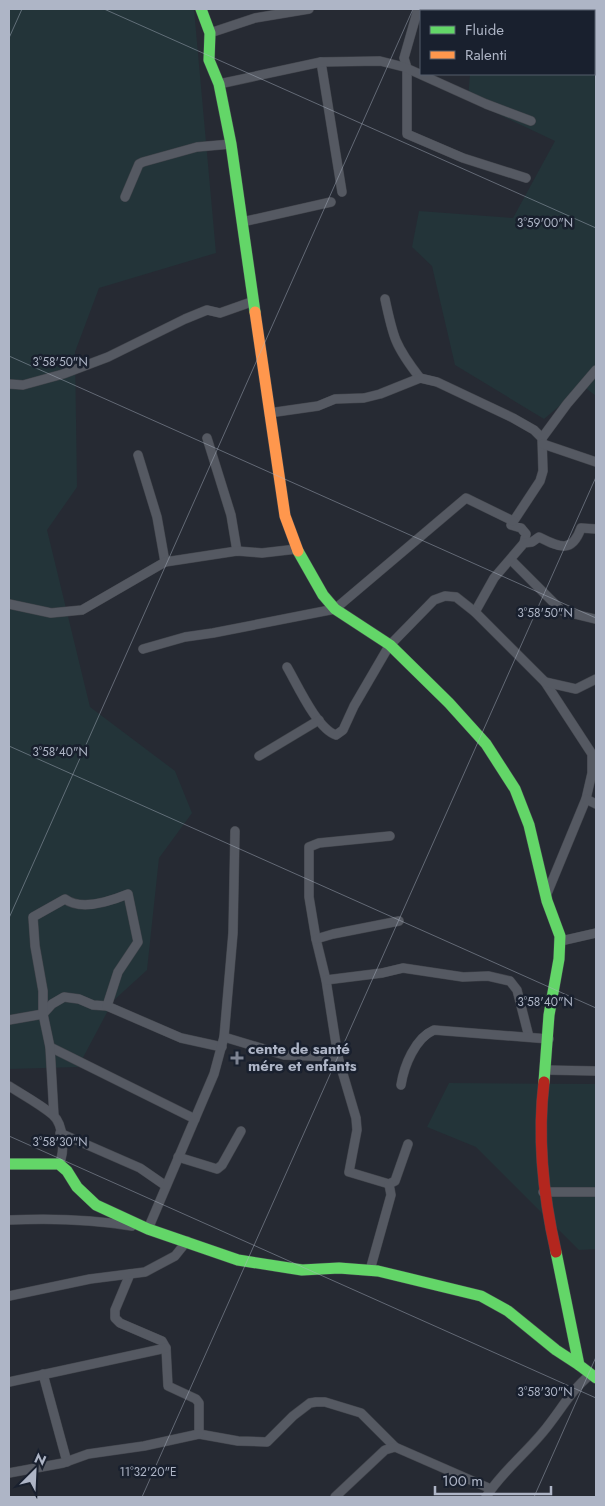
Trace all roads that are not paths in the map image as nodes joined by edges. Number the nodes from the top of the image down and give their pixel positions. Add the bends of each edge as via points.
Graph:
1 (201, 9) edge
2 (309, 9) edge
3 (418, 9) edge
4 (210, 33) junction
5 (321, 62) junction
6 (407, 68) junction
7 (420, 74) edge
8 (422, 75) edge
9 (219, 84) junction
10 (531, 121) dead end
11 (231, 144) junction
12 (526, 178) dead end
13 (342, 192) dead end
14 (125, 197) dead end
15 (331, 202) dead end
16 (242, 222) junction
17 (385, 299) dead end
18 (254, 301) junction
19 (596, 370) edge
20 (420, 378) junction
21 (9, 384) edge
22 (269, 413) junction
23 (207, 438) dead end
24 (542, 441) junction
25 (138, 455) dead end
26 (596, 462) edge
27 (513, 521) junction
28 (596, 529) edge
29 (524, 543) junction
30 (296, 549) junction
31 (237, 551) junction
32 (511, 560) junction
33 (165, 562) junction
34 (9, 604) edge
35 (335, 609) junction
36 (474, 612) junction
37 (595, 619) dead end
38 (390, 646) junction
39 (143, 649) dead end
40 (286, 667) dead end
41 (596, 678) edge
42 (545, 682) junction
43 (319, 720) junction
44 (259, 756) dead end
45 (586, 798) junction
46 (596, 804) edge
47 (235, 831) dead end
48 (390, 836) dead end
49 (545, 897) junction
50 (399, 922) dead end
51 (596, 933) edge
52 (316, 939) junction
53 (561, 941) junction
54 (326, 980) junction
55 (107, 1006) junction
56 (42, 1014) junction
57 (9, 1020) edge
58 (224, 1037) junction
59 (529, 1037) junction
60 (549, 1039) junction
61 (50, 1047) junction
62 (222, 1047) junction
63 (338, 1057) junction
64 (546, 1070) junction
65 (596, 1071) edge
66 (401, 1085) dead end
67 (9, 1086) edge
68 (54, 1116) junction
69 (195, 1119) junction
70 (241, 1131) dead end
71 (60, 1133) junction
72 (408, 1144) dead end
73 (178, 1157) junction
74 (9, 1164) edge
75 (59, 1164) junction
76 (389, 1184) junction
77 (166, 1186) junction
78 (543, 1192) junction
79 (596, 1192) edge
80 (9, 1220) edge
81 (148, 1229) junction
82 (188, 1241) junction
83 (370, 1270) junction
84 (130, 1274) junction
85 (9, 1296) edge
86 (166, 1348) junction
87 (579, 1365) junction
88 (43, 1374) junction
89 (593, 1376) edge
90 (9, 1382) edge
91 (198, 1434) junction
92 (395, 1447) junction
93 (67, 1462) junction
94 (9, 1473) edge
95 (492, 1489) junction
96 (334, 1497) edge
97 (486, 1497) edge

1 - 4 street
2 - 4 street via 255,18
3 - 6 street via 404,58
4 - 9 street via 209,60
5 - 6 street via 380,61
5 - 9 street
5 - 13 street
6 - 7 street
6 - 12 street via 407,134 463,158
8 - 10 street
9 - 11 street
11 - 14 street via 197,147 143,162 139,164
11 - 16 street
15 - 16 street
16 - 18 street
17 - 20 street via 393,338
18 - 21 street via 220,313 207,310 108,357 63,374 23,385
18 - 22 street
19 - 24 street
20 - 22 street via 364,398 335,399 318,406
20 - 24 street via 479,401 534,430
22 - 30 street via 281,496
23 - 31 street via 231,514
24 - 26 street
24 - 27 street via 540,481
25 - 33 street via 157,518
27 - 29 street via 511,524 526,534
27 - 35 street via 466,498
28 - 29 street via 581,528 577,539 569,546 562,547 540,537
29 - 32 street
30 - 31 street via 262,553
30 - 35 street
31 - 33 street
32 - 36 street via 494,578
32 - 37 street via 562,611
33 - 34 street via 82,610 51,613
35 - 38 street
35 - 39 street via 185,637
36 - 38 street via 456,597 434,600
36 - 42 street
38 - 43 street via 343,730 336,735 330,733
38 - 49 street via 463,715 489,747 526,813 540,858
40 - 43 street
41 - 42 street via 576,689
42 - 45 street via 592,754 592,774
43 - 44 street
45 - 46 street
45 - 49 street
47 - 58 street via 234,933
48 - 52 street via 319,843 309,847 309,897
49 - 53 street
50 - 52 street
51 - 53 street
52 - 54 street
53 - 60 street
54 - 59 street via 404,968 463,978 488,976 510,981 517,990
54 - 63 street
55 - 56 street via 93,1006 79,999 64,997
55 - 56 street via 118,972 138,942 128,894 97,903 70,903 65,899 33,917 43,991
55 - 62 street via 181,1038
56 - 57 street
56 - 61 street
58 - 62 street
58 - 63 street via 284,1055
59 - 60 street
59 - 66 street via 434,1030 425,1034 410,1058
60 - 64 street
61 - 68 street
61 - 69 street
62 - 69 street
63 - 76 street via 356,1118 357,1130 349,1172
64 - 65 street
64 - 78 street via 539,1147
67 - 68 street
68 - 71 street
69 - 73 street
70 - 73 street via 217,1169
71 - 75 street via 64,1155
71 - 77 street via 140,1168
72 - 76 street via 395,1181
73 - 77 street
74 - 75 street
75 - 81 street via 96,1205
76 - 83 street via 390,1194
77 - 81 street
78 - 79 street
78 - 87 street via 575,1333
80 - 81 street via 100,1220
81 - 82 street
82 - 83 street via 250,1263 302,1270
82 - 84 street via 176,1256 145,1272
83 - 87 street via 481,1296 508,1311
84 - 85 street
84 - 86 street via 114,1310 115,1318 162,1341
86 - 88 street
86 - 91 street via 168,1386 199,1403
87 - 89 street
88 - 90 street
88 - 93 street
89 - 95 street via 574,1390
91 - 92 street via 267,1442 310,1403 325,1402 362,1413
91 - 93 street via 88,1454
92 - 95 street
92 - 96 street via 385,1450
93 - 94 street
95 - 97 street

